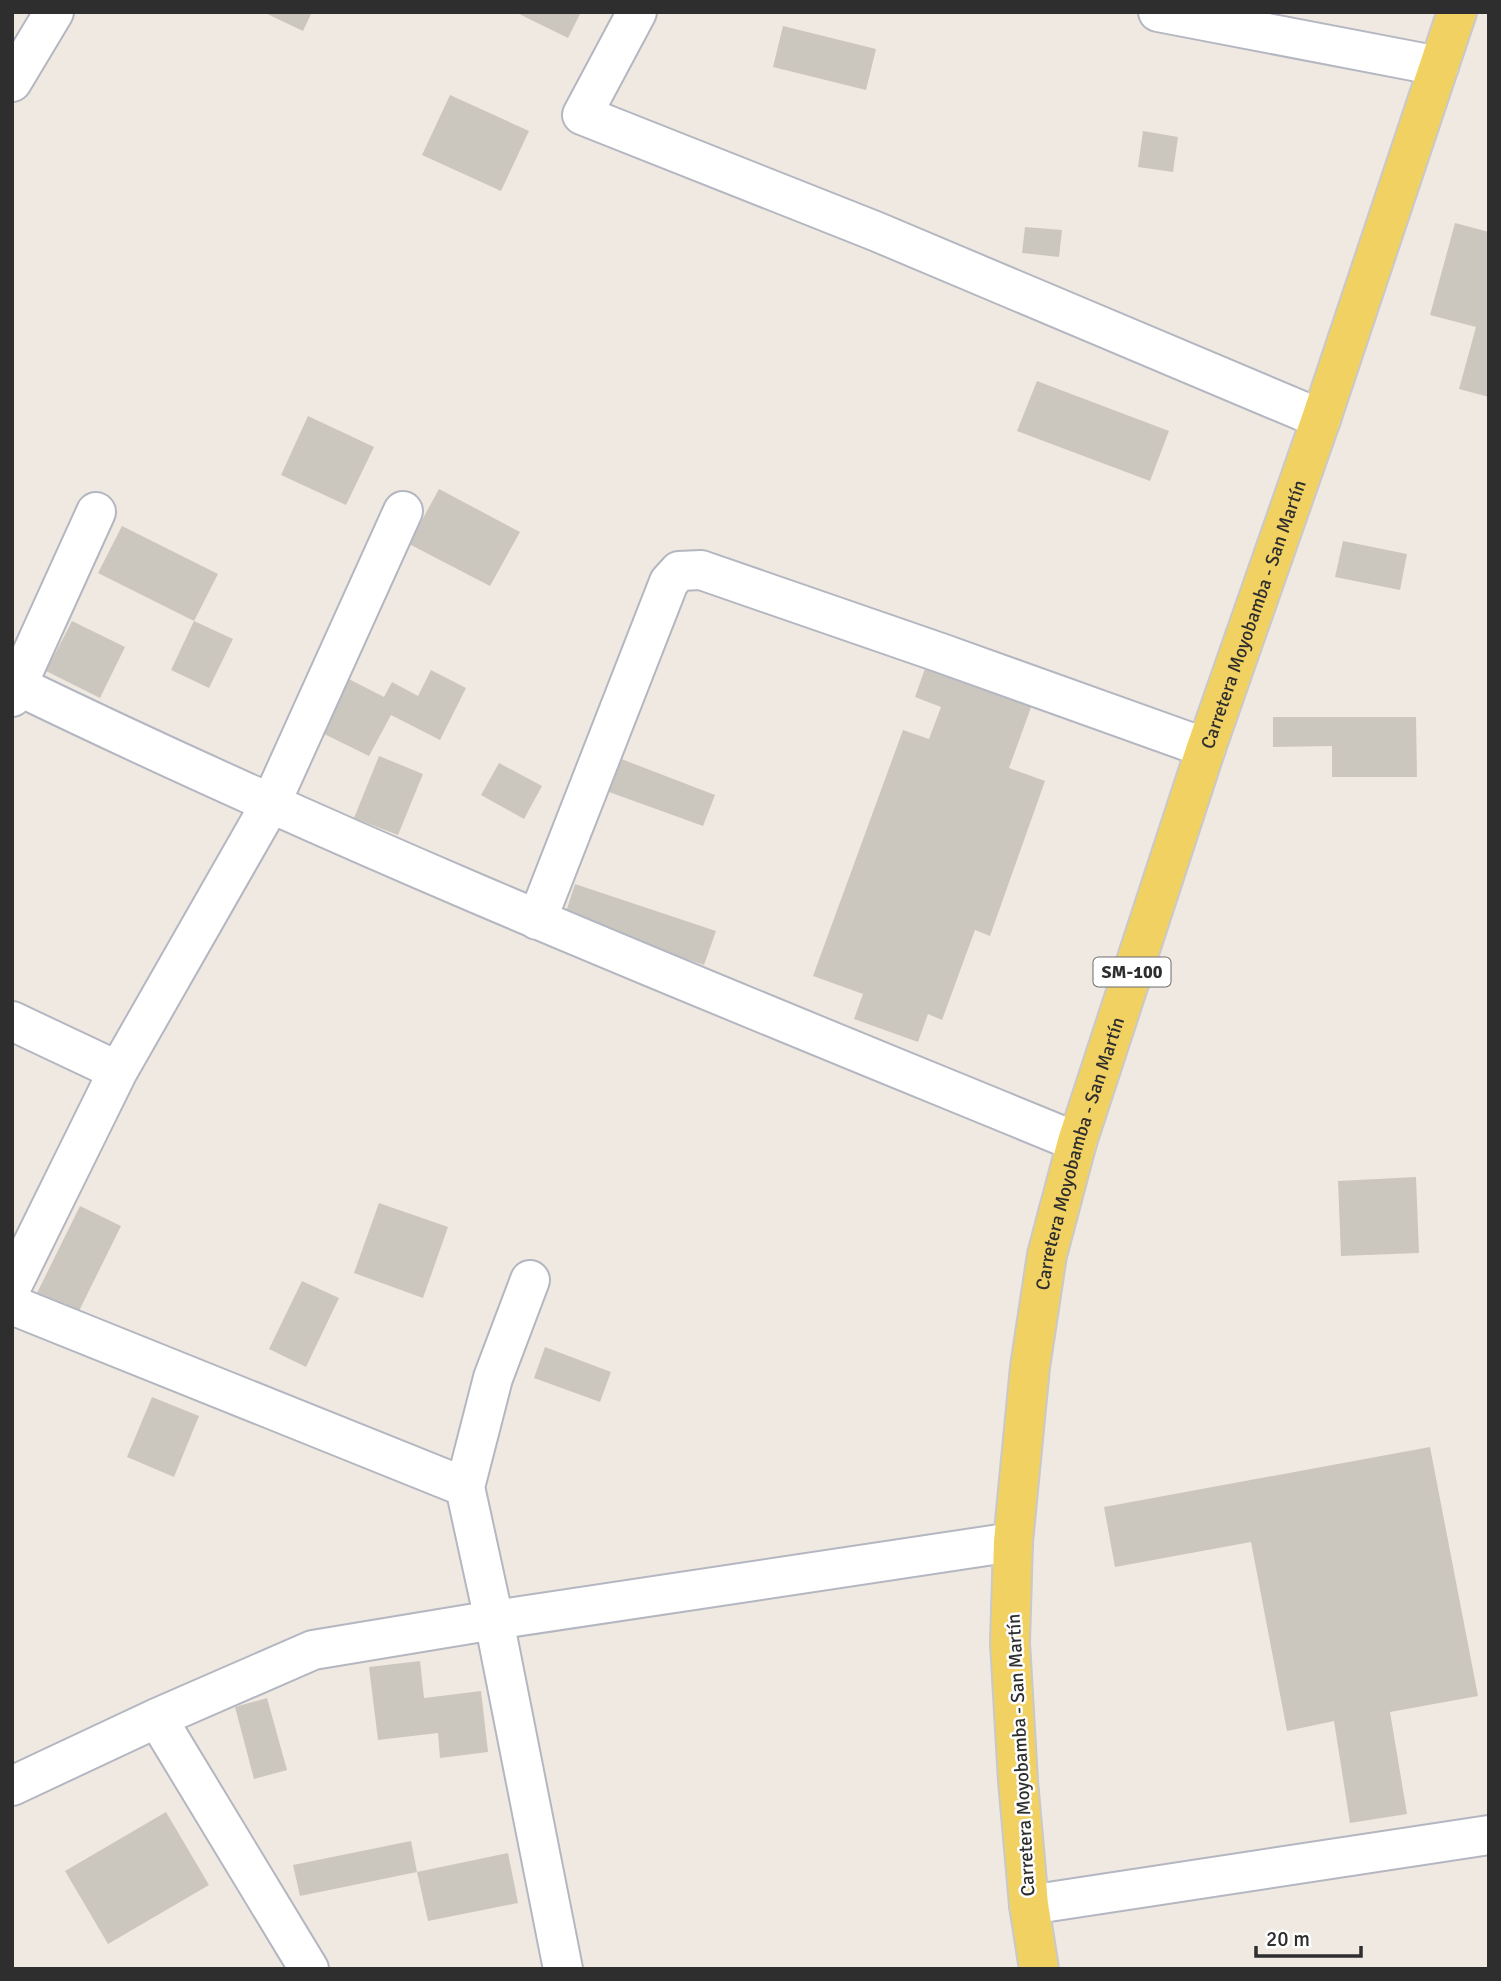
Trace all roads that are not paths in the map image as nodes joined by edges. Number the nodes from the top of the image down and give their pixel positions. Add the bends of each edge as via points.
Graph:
1 (54, 12) edge
2 (637, 12) edge
3 (1158, 12) edge
4 (1457, 12) edge
5 (1439, 66) junction
6 (12, 82) edge
7 (1321, 419) junction
8 (403, 511) dead end
9 (96, 512) dead end
10 (14, 689) edge
11 (1206, 748) junction
12 (271, 803) junction
13 (537, 920) junction
14 (12, 1020) edge
15 (118, 1071) junction
16 (1077, 1142) junction
17 (530, 1280) dead end
18 (12, 1286) edge
19 (12, 1305) edge
20 (465, 1487) junction
21 (1013, 1542) junction
22 (494, 1620) junction
23 (157, 1718) junction
24 (12, 1786) edge
25 (1489, 1835) edge
26 (1028, 1905) junction
27 (309, 1969) edge
28 (563, 1969) edge
29 (1039, 1969) edge

1 - 6 street
2 - 7 street via 582,115 888,237
3 - 5 street
4 - 5 main road, Carretera Moyobamba - San Martín / SM-100
5 - 7 main road, Carretera Moyobamba - San Martín / SM-100
7 - 11 main road, Carretera Moyobamba - San Martín / SM-100
8 - 12 street
9 - 10 street
10 - 12 street
11 - 13 street via 701,570 679,571 668,582
11 - 16 main road, Carretera Moyobamba - San Martín / SM-100
12 - 13 street
12 - 15 street
13 - 16 street
14 - 15 street
15 - 18 street
16 - 21 main road, Carretera Moyobamba - San Martín / SM-100 via 1047,1255 1030,1367
17 - 20 street via 493,1378
19 - 20 street
20 - 22 street
21 - 22 street
21 - 26 main road, Carretera Moyobamba - San Martín / SM-100 via 1010,1643
22 - 23 street via 313,1650
22 - 28 street
23 - 24 street
23 - 27 street
25 - 26 street
26 - 29 main road, Carretera Moyobamba - San Martín / SM-100

